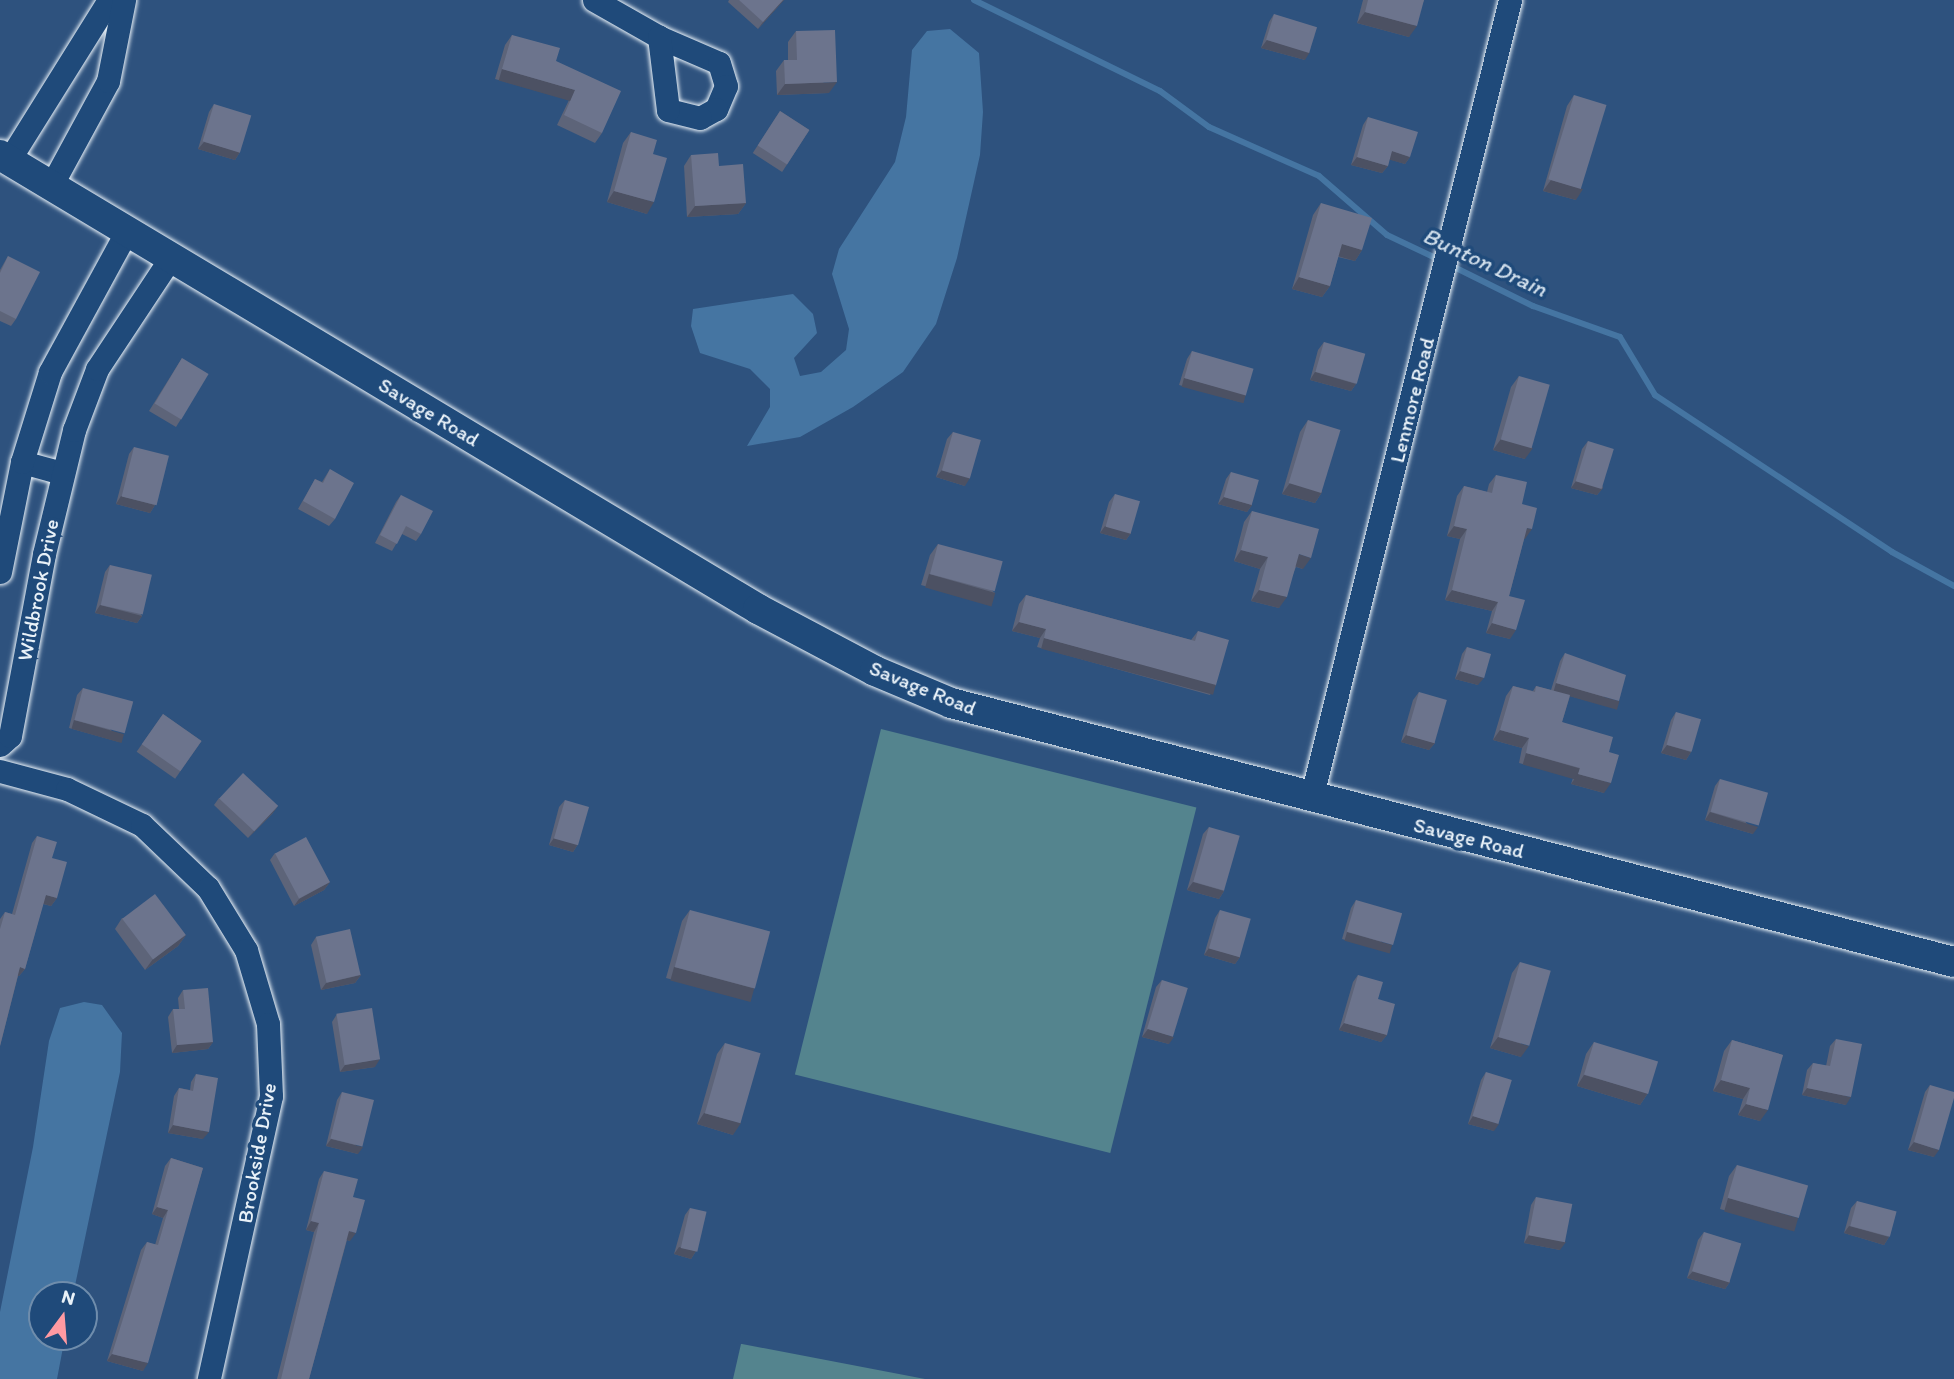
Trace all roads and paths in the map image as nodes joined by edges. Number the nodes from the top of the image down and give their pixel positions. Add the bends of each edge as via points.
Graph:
1 (109, 0) edge
2 (124, 0) edge
3 (594, 0) edge
4 (1510, 0) edge
5 (659, 37) dead end
6 (4, 158) edge
7 (51, 186) junction
8 (127, 231) junction
9 (170, 257) junction
10 (22, 462) junction
11 (62, 473) junction
12 (0, 572) edge
13 (0, 744) edge
14 (0, 771) edge
15 (1311, 799) junction
16 (1954, 962) edge
17 (209, 1379) edge

1 - 6 street
2 - 7 street via 108,81
3 - 5 street
4 - 15 street, Lenmore Road
6 - 7 street, Savage Road
7 - 8 street, Savage Road
8 - 9 street, Savage Road
8 - 10 street, Wildbrook Drive via 50,372
9 - 11 street, Wildbrook Drive via 97,369
9 - 15 street, Savage Road via 758,609 875,671 951,703
10 - 11 street
10 - 12 street, Wildbrook Drive
11 - 13 street, Wildbrook Drive via 10,736
14 - 17 street, Brookside Drive via 67,789 142,825 187,863 208,888 250,961 268,1024 271,1096
15 - 16 street, Savage Road

